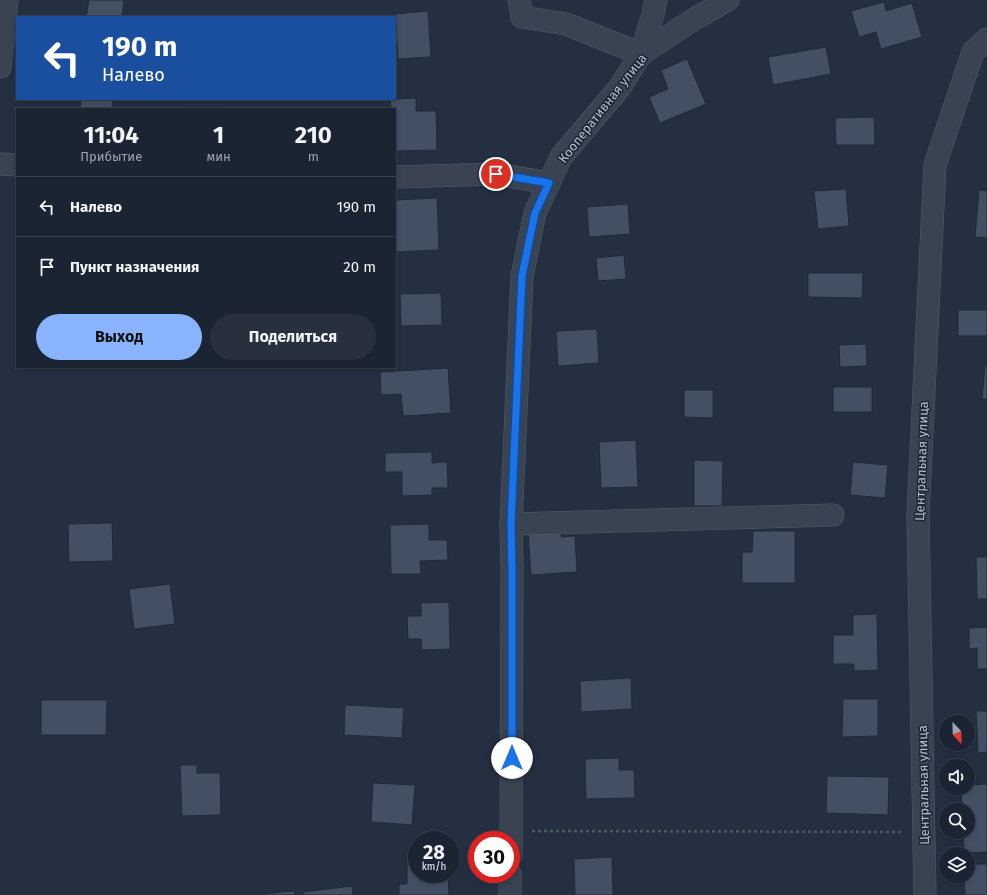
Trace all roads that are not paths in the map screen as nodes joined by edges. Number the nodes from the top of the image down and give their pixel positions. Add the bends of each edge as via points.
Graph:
1 (6, 0) edge
2 (519, 0) edge
3 (656, 0) edge
4 (728, 0) edge
5 (987, 39) edge
6 (641, 54) junction
7 (0, 67) edge
8 (0, 164) edge
9 (16, 165) edge
10 (396, 177) edge
11 (549, 183) junction
12 (833, 514) dead end
13 (511, 524) junction
14 (512, 831) edge
15 (510, 883) edge
16 (510, 895) edge
17 (925, 895) edge

1 - 7 street
2 - 6 street via 522,17 566,24
3 - 6 street
4 - 6 street, Кооперативная улица
5 - 17 street, Центральная улица via 973,52 935,165 918,514
6 - 11 street, Кооперативная улица via 620,87 560,157
8 - 9 street
10 - 11 street via 496,174
11 - 13 street, Кооперативная улица via 535,213 522,276
12 - 13 street
13 - 14 street, Кооперативная улица
15 - 16 street

